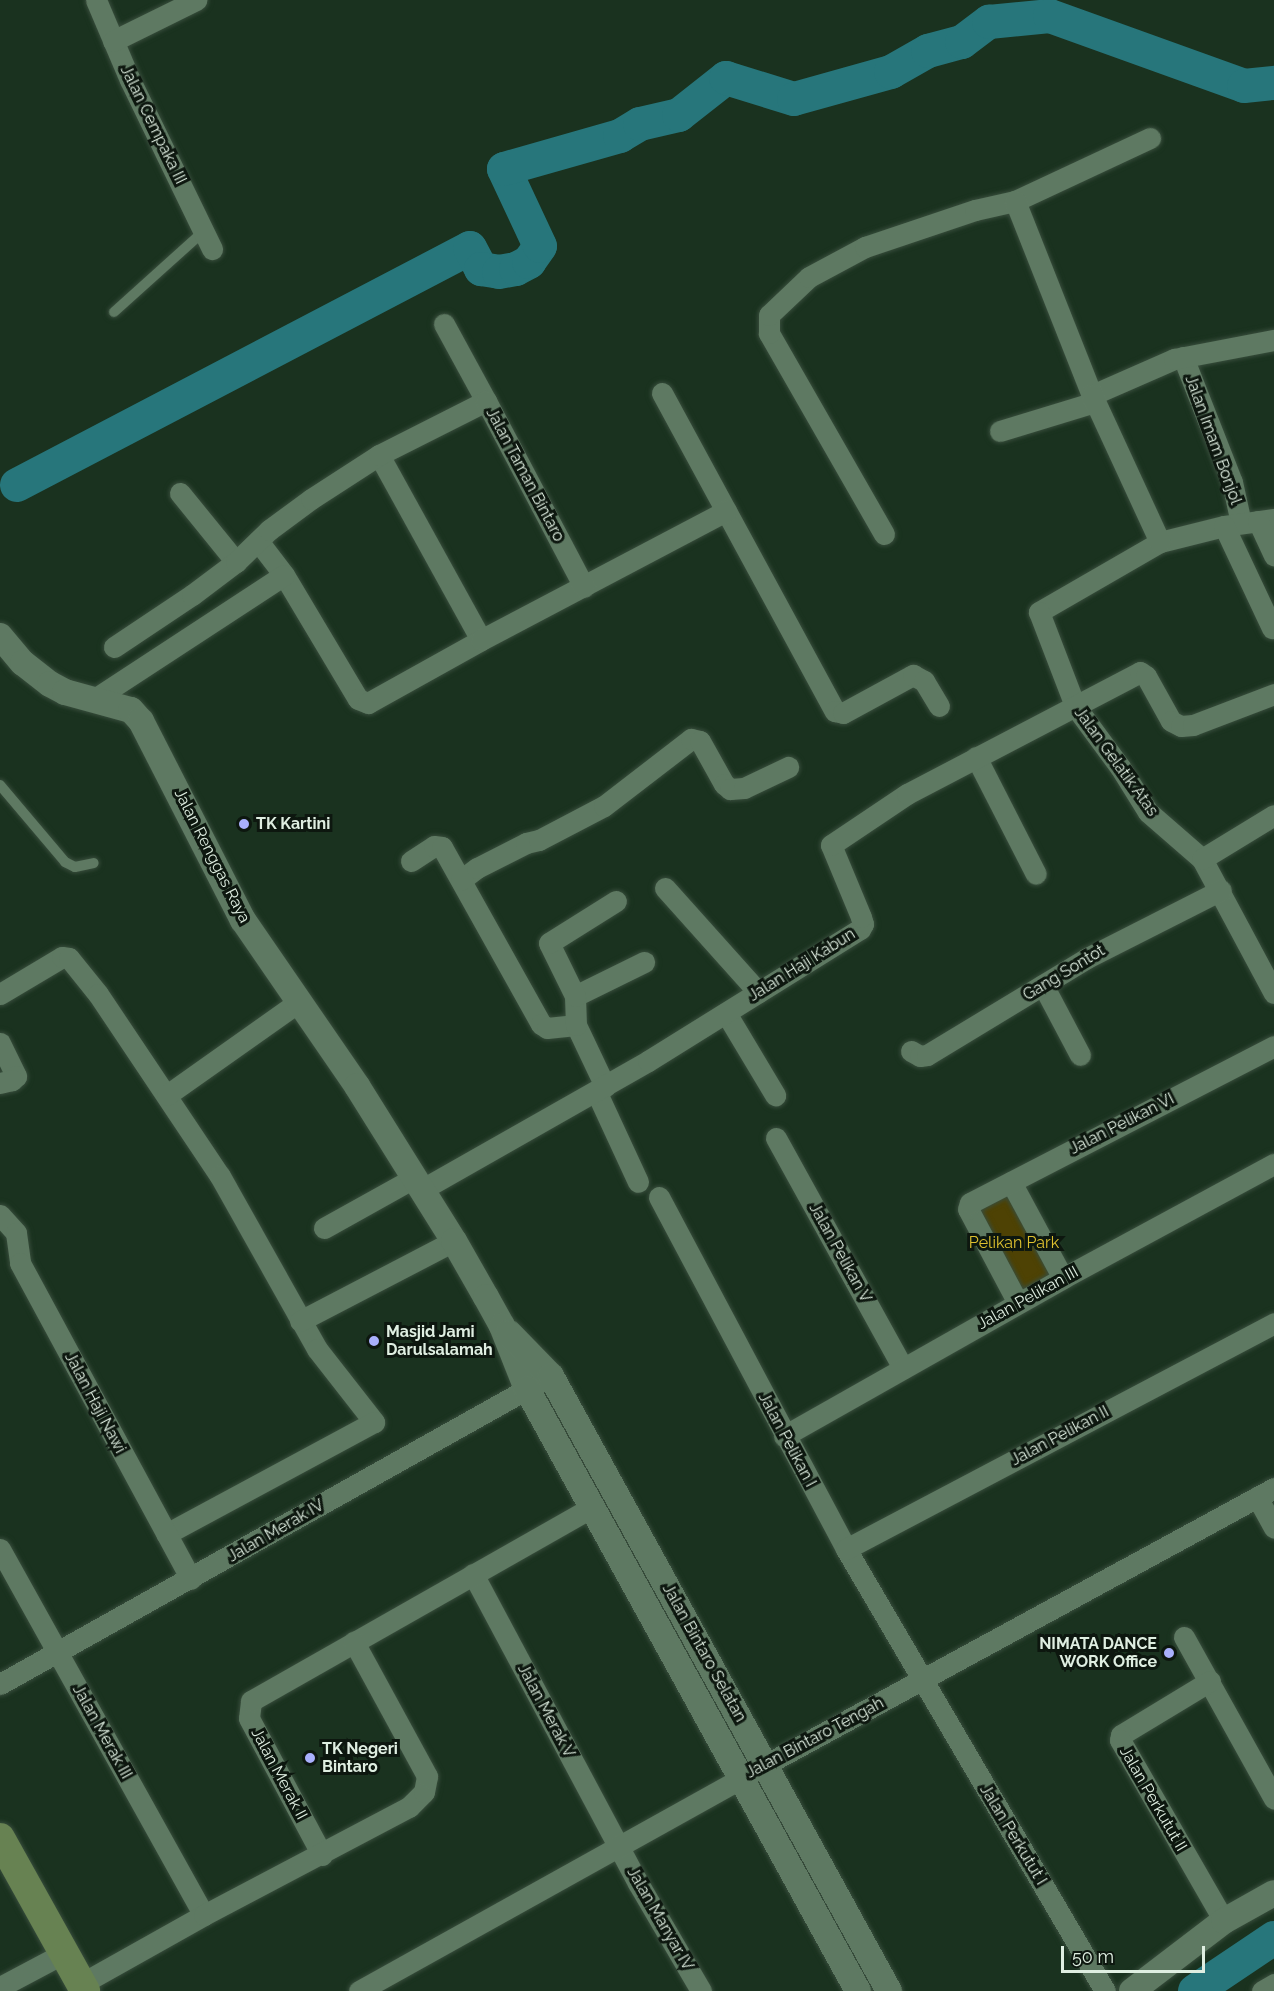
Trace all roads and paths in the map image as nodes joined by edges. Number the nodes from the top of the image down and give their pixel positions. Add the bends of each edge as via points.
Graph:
1 (96, 0) edge
2 (196, 0) edge
3 (113, 41) junction
4 (1150, 138) dead end
5 (1015, 201) junction
6 (208, 240) joint
7 (114, 312) dead end
8 (444, 324) dead end
9 (1274, 340) edge
10 (1183, 357) junction
11 (662, 393) dead end
12 (1094, 398) junction
13 (486, 401) junction
14 (1000, 431) dead end
15 (379, 455) junction
16 (180, 494) dead end
17 (726, 511) junction
18 (1249, 522) edge
19 (884, 534) dead end
20 (258, 541) junction
21 (1160, 542) junction
22 (1274, 555) edge
23 (236, 562) junction
24 (284, 575) junction
25 (584, 587) junction
26 (1272, 628) dead end
27 (0, 636) edge
28 (481, 640) junction
29 (114, 647) dead end
30 (1274, 694) edge
31 (93, 700) junction
32 (939, 706) dead end
33 (1075, 706) junction
34 (976, 757) junction
35 (788, 767) dead end
36 (0, 785) edge
37 (1274, 815) edge
38 (1202, 859) junction
39 (411, 861) dead end
40 (94, 863) dead end
41 (1036, 874) dead end
42 (461, 880) junction
43 (665, 888) dead end
44 (1221, 890) junction
45 (616, 901) dead end
46 (1265, 956) edge
47 (644, 962) dead end
48 (1043, 985) junction
49 (758, 992) junction
50 (1274, 993) edge
51 (0, 994) edge
52 (575, 996) junction
53 (300, 1001) junction
54 (726, 1013) junction
55 (576, 1025) junction
56 (0, 1042) edge
57 (1274, 1046) edge
58 (911, 1052) dead end
59 (1080, 1055) dead end
60 (0, 1083) edge
61 (601, 1088) junction
62 (167, 1095) junction
63 (775, 1095) dead end
64 (776, 1138) dead end
65 (1274, 1164) edge
66 (638, 1182) dead end
67 (1011, 1182) junction
68 (418, 1184) junction
69 (659, 1197) dead end
70 (5, 1219) edge
71 (324, 1228) dead end
72 (454, 1241) junction
73 (1063, 1278) junction
74 (1018, 1303) junction
75 (300, 1321) junction
76 (1274, 1323) edge
77 (502, 1326) junction
78 (903, 1368) junction
79 (551, 1376) junction
80 (527, 1389) junction
81 (784, 1436) junction
82 (1265, 1493) edge
83 (593, 1508) junction
84 (1274, 1528) edge
85 (166, 1534) junction
86 (0, 1549) edge
87 (846, 1550) junction
88 (473, 1574) junction
89 (191, 1579) junction
90 (1184, 1637) dead end
91 (354, 1642) junction
92 (57, 1653) junction
93 (921, 1680) junction
94 (1210, 1681) junction
95 (0, 1684) edge
96 (765, 1765) junction
97 (741, 1778) junction
98 (1274, 1799) edge
99 (0, 1838) edge
100 (620, 1847) junction
101 (322, 1854) junction
102 (1274, 1893) edge
103 (204, 1915) junction
104 (1224, 1921) junction
105 (64, 1953) junction
106 (1274, 1984) edge
107 (0, 1987) edge
108 (83, 1988) edge
109 (359, 1991) edge
110 (701, 1991) edge
111 (858, 1991) edge
112 (889, 1991) edge
113 (1105, 1991) edge
114 (1132, 1991) edge
115 (1262, 1991) edge

1 - 3 street, Jalan Cempaka III
2 - 3 street
3 - 6 street, Jalan Cempaka III
4 - 5 street
5 - 12 street
5 - 19 street via 975,210 866,247 809,277 769,315 769,333
6 - 7 lane
8 - 13 street
9 - 10 street
10 - 12 street via 1166,361
10 - 18 street, Jalan Imam Bonjol
11 - 17 street
12 - 14 street
12 - 21 street
13 - 15 street, Jalan Taman Bintaro
13 - 25 street, Jalan Taman Bintaro
15 - 20 street, Jalan Taman Bintaro via 310,499
15 - 28 street
16 - 23 street
17 - 25 street
17 - 32 street via 836,711 843,713 913,675 924,681
18 - 21 street, Jalan Gelatik Atas
18 - 22 street
18 - 26 street
20 - 23 street, Jalan Taman Bintaro
20 - 24 street
21 - 33 street, Jalan Gelatik Atas via 1039,612
23 - 29 street, Jalan Taman Bintaro
24 - 28 street via 363,703
24 - 31 street
25 - 28 street
27 - 31 street, Jalan Renggas Raya via 38,676 60,690
30 - 33 street, Jalan Haji Kabun via 1181,726 1171,721 1140,672
31 - 53 street, Jalan Renggas Raya via 131,710 141,721 243,920
33 - 34 street, Jalan Haji Kabun
33 - 38 street, Jalan Gelatik Atas via 1120,766 1148,812
34 - 41 street
34 - 49 street, Jalan Haji Kabun via 834,840 831,845 863,924
35 - 42 street via 744,788 730,789 700,741 691,739 604,806 477,868
36 - 40 lane via 65,862 75,867
37 - 38 street
38 - 44 street, Jalan Gelatik Atas
39 - 42 street via 439,845
42 - 55 street via 542,1024 547,1028
43 - 49 street
44 - 46 street, Jalan Gelatik Atas
44 - 48 street, Gang Sontot via 1107,947
45 - 52 street via 549,943
46 - 50 street, Jalan Gelatik Atas
47 - 52 street
48 - 58 street, Gang Sontot via 927,1055
48 - 59 street
49 - 54 street, Jalan Haji Kabun
51 - 62 street via 62,957 69,958
52 - 55 street
53 - 62 street
53 - 68 street, Jalan Renggas Raya
54 - 61 street, Jalan Haji Kabun
54 - 63 street
55 - 61 street
56 - 60 street via 16,1076
57 - 67 street, Jalan Pelikan VI
61 - 66 street
61 - 68 street, Jalan Haji Kabun
62 - 75 street via 220,1176
64 - 78 street, Jalan Pelikan V
65 - 73 street, Jalan Pelikan III
67 - 73 street
67 - 74 street, Jalan Pelikan VI via 970,1203 968,1209
68 - 71 street, Jalan Haji Kabun
68 - 72 street, Jalan Bintaro Selatan
69 - 81 street, Jalan Pelikan I
70 - 85 street, Jalan Haji Nawi via 16,1233 20,1263
72 - 75 street
72 - 77 street, Jalan Bintaro Selatan
73 - 74 street, Jalan Pelikan III
74 - 78 street, Jalan Pelikan III
75 - 85 street via 343,1385 374,1422
76 - 87 street, Jalan Pelikan II
77 - 79 street, Jalan Bintaro Selatan
77 - 80 street, Jalan Bintaro Selatan
78 - 81 street, Jalan Pelikan III
79 - 80 street, Jalan Merak IV
79 - 96 street, Jalan Bintaro Selatan
80 - 83 street, Jalan Bintaro Selatan
80 - 89 street, Jalan Merak IV
81 - 87 street, Jalan Pelikan I
82 - 84 street
82 - 93 street, Jalan Bintaro Tengah
83 - 88 street, Jalan Merak II
83 - 97 street, Jalan Bintaro Selatan
85 - 89 street, Jalan Haji Nawi
86 - 92 street, Jalan Merak III
87 - 93 street, Jalan Pelikan I
88 - 91 street, Jalan Merak II
88 - 100 street, Jalan Merak V
89 - 92 street, Jalan Merak IV
90 - 94 street
91 - 101 street via 428,1776 424,1791 409,1806
91 - 101 street, Jalan Merak II via 251,1701 249,1719
92 - 95 street, Jalan Merak IV
92 - 103 street, Jalan Merak III
93 - 96 street, Jalan Bintaro Tengah
93 - 113 street, Jalan Perkutut I
94 - 98 street
94 - 104 street, Jalan Perkutut II via 1121,1735 1120,1740
96 - 97 street, Jalan Bintaro Tengah
96 - 112 street, Jalan Bintaro Selatan
97 - 100 street, Jalan Bintaro Tengah
97 - 111 street, Jalan Bintaro Selatan
99 - 105 main road
100 - 109 street, Jalan Bintaro Tengah
100 - 110 street, Jalan Manyar IV
101 - 103 street
102 - 104 street
103 - 108 street
104 - 114 street
105 - 107 street
105 - 108 main road
106 - 115 street

